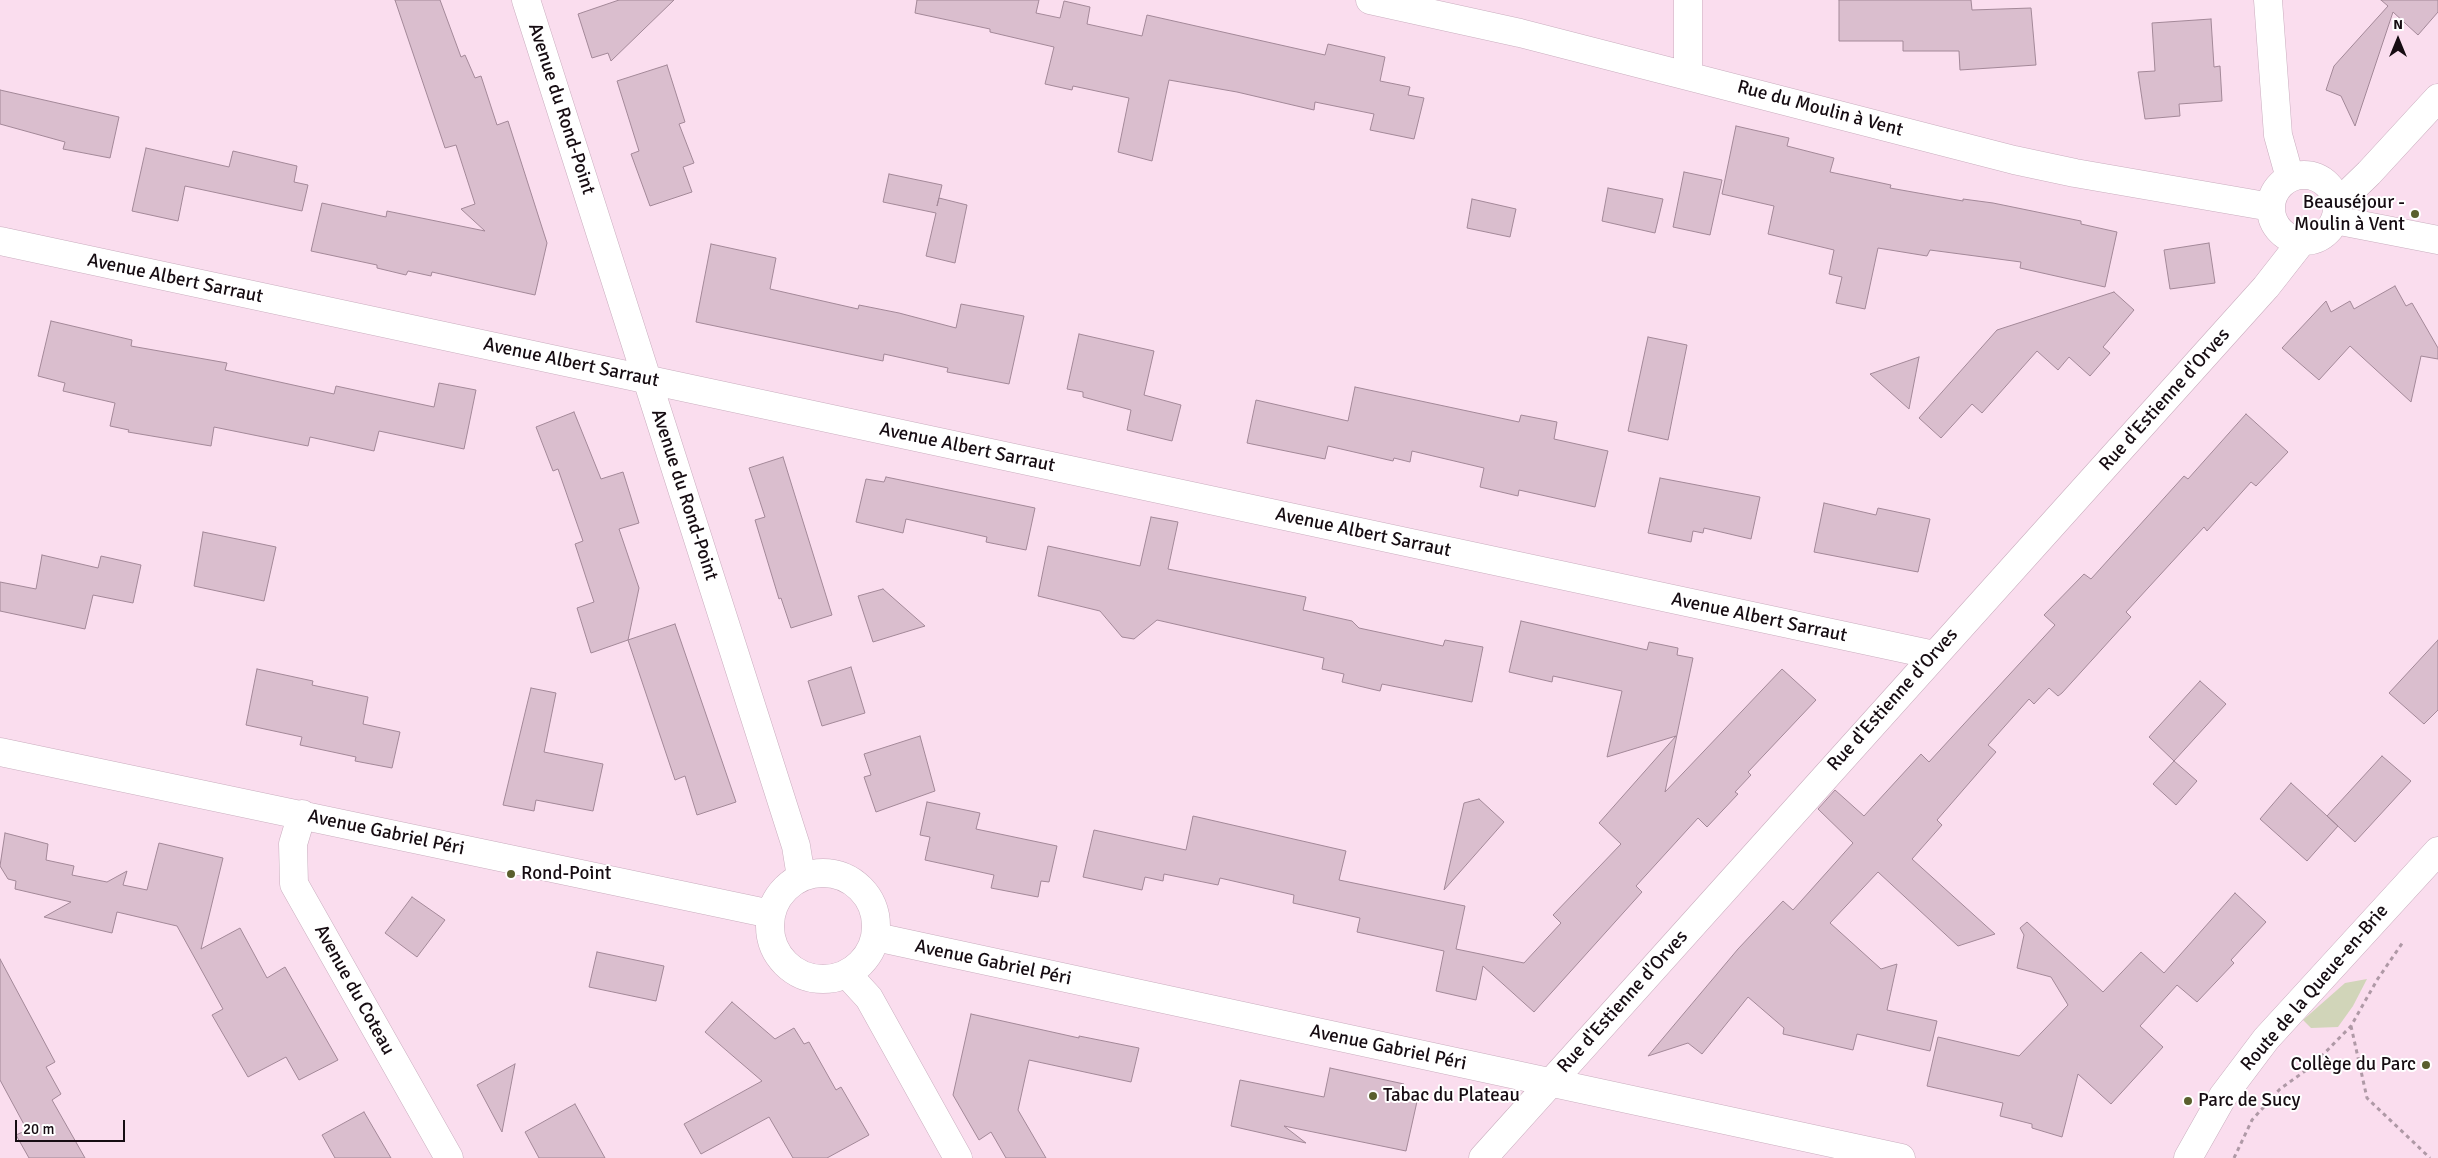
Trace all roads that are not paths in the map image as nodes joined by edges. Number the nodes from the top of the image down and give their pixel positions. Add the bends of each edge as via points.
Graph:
1 (526, 0) edge
2 (1370, 0) edge
3 (1688, 0) edge
4 (2268, 0) edge
5 (1688, 75) junction
6 (2438, 98) edge
7 (2290, 178) junction
8 (2271, 207) junction
9 (2336, 212) junction
10 (2438, 240) edge
11 (0, 241) edge
12 (2302, 241) junction
13 (647, 380) junction
14 (1934, 655) junction
15 (0, 752) edge
16 (302, 814) junction
17 (2438, 851) edge
18 (801, 877) junction
19 (771, 914) junction
20 (876, 937) junction
21 (847, 974) junction
22 (1549, 1083) junction
23 (449, 1158) edge
24 (958, 1158) edge
25 (1483, 1158) edge
26 (1901, 1158) edge
27 (2188, 1158) edge

1 - 13 street, Avenue du Rond-Point
2 - 5 street, Rue du Moulin à Vent
3 - 5 street
4 - 7 street via 2278,134
5 - 8 street, Rue du Moulin à Vent via 2014,160
6 - 9 street
7 - 8 street via 2277,190
7 - 9 street via 2311,176 2320,179 2334,194
8 - 12 street via 2280,230 2286,236
9 - 10 street
9 - 12 street via 2325,234
11 - 13 street, Avenue Albert Sarraut
12 - 14 street, Rue d'Estienne d'Orves via 2266,287
13 - 14 street, Avenue Albert Sarraut
13 - 18 street, Avenue du Rond-Point via 796,846
14 - 22 street, Rue d'Estienne d'Orves
15 - 16 street, Avenue Gabriel Péri
16 - 19 street, Avenue Gabriel Péri
16 - 23 street, Avenue du Coteau via 293,844 294,884
17 - 27 street, Route de la Queue-en-Brie via 2266,1039 2223,1096
18 - 19 street via 786,888
18 - 20 street via 831,874 848,879 862,889 874,912
19 - 21 street via 774,948 797,973 813,979
20 - 21 street via 865,959
20 - 22 street, Avenue Gabriel Péri
21 - 24 street via 868,998
22 - 25 street, Rue d'Estienne d'Orves
22 - 26 street, Avenue Gabriel Péri

